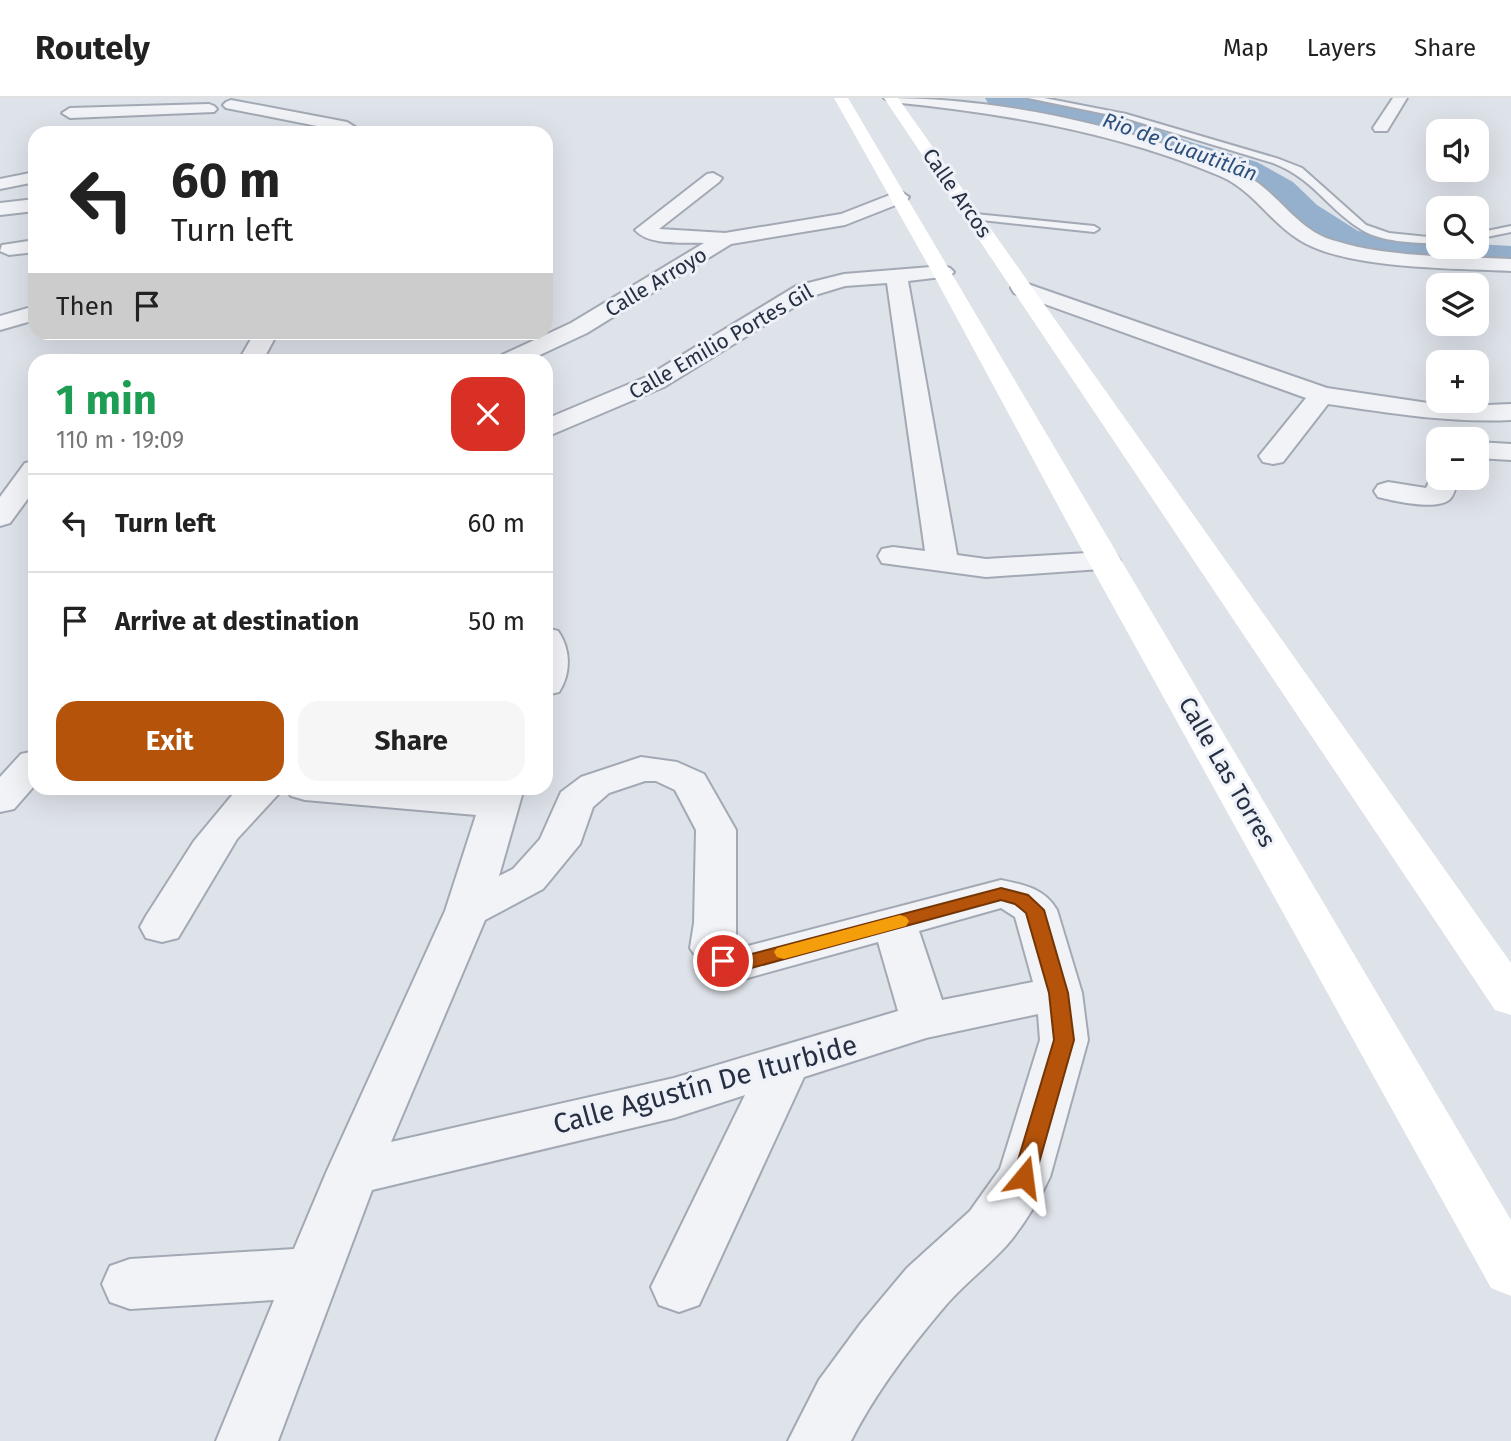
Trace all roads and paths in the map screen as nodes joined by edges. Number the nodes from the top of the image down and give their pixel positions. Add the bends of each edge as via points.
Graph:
1 (265, 98) edge
2 (841, 98) edge
3 (891, 98) edge
4 (1032, 98) edge
5 (1400, 98) edge
6 (231, 105) junction
7 (139, 109) edge
8 (209, 109) junction
9 (70, 113) dead end
10 (167, 118) dead end
11 (304, 118) junction
12 (269, 126) edge
13 (342, 126) edge
14 (1381, 128) dead end
15 (28, 178) edge
16 (713, 178) dead end
17 (0, 184) edge
18 (28, 186) edge
19 (0, 190) edge
20 (900, 197) junction
21 (28, 206) edge
22 (0, 209) edge
23 (975, 217) junction
24 (1094, 229) dead end
25 (1511, 229) edge
26 (1489, 234) edge
27 (725, 239) junction
28 (1426, 242) edge
29 (28, 247) edge
30 (9, 249) dead end
31 (1511, 265) edge
32 (943, 272) junction
33 (897, 276) junction
34 (1023, 288) junction
35 (524, 354) edge
36 (1322, 395) junction
37 (1511, 412) edge
38 (1464, 414) junction
39 (553, 426) edge
40 (1460, 427) edge
41 (1489, 451) edge
42 (1511, 452) edge
43 (1273, 456) dead end
44 (28, 479) edge
45 (1435, 490) edge
46 (1388, 491) dead end
47 (0, 517) edge
48 (892, 556) dead end
49 (1104, 561) junction
50 (943, 564) junction
51 (28, 770) edge
52 (253, 795) edge
53 (476, 795) edge
54 (501, 796) edge
55 (0, 800) edge
56 (467, 911) junction
57 (894, 923) junction
58 (162, 927) dead end
59 (1059, 993) junction
60 (1511, 998) edge
61 (925, 1021) junction
62 (785, 1064) junction
63 (352, 1173) junction
64 (1511, 1271) edge
65 (314, 1273) junction
66 (130, 1284) dead end
67 (679, 1287) dead end
68 (247, 1441) edge
69 (819, 1441) edge

1 - 6 street
2 - 20 main road, Calle Arcos
3 - 23 main road, Calle Arcos
3 - 31 street via 1032,116 1129,139 1216,168 1251,185 1317,241 1376,254
4 - 28 lane via 1126,116 1276,161 1299,170 1363,227
5 - 14 street
6 - 8 street
6 - 11 street
7 - 8 street
7 - 9 street
8 - 10 street
11 - 12 street
11 - 13 street
15 - 17 street
16 - 27 street, Calle Arroyo via 645,230
18 - 19 street
20 - 27 street via 845,219
20 - 32 main road, Calle Arcos
21 - 22 street
23 - 24 lane
23 - 34 main road, Calle Arcos
25 - 26 lane
27 - 35 street, Calle Arroyo via 579,328
29 - 30 street
32 - 33 street, Calle Emilio Portes Gil
32 - 49 main road, Calle Las Torres
33 - 39 street, Calle Emilio Portes Gil via 844,281 804,291 655,382
33 - 50 street
34 - 36 street
34 - 60 main road
36 - 38 street
36 - 43 street
37 - 38 street
38 - 40 street
41 - 42 street
44 - 47 street
45 - 46 street via 1424,498
48 - 50 street
49 - 50 street via 986,568
49 - 64 main road, Calle Las Torres
51 - 55 street
52 - 58 street via 201,861
53 - 54 street
54 - 56 street
56 - 57 street via 528,879 559,844 575,801 595,785 641,769 663,770 690,782 716,830 712,948 723,961 744,963
56 - 63 street
57 - 59 street via 1001,894 1021,899 1035,910
57 - 61 street
59 - 61 street, Calle Agustín De Iturbide
59 - 69 street via 1064,1040 1024,1177 989,1227 927,1286 882,1342 839,1400
61 - 62 street, Calle Agustín De Iturbide
62 - 63 street, Calle Agustín De Iturbide via 674,1098
62 - 67 street
63 - 65 street
65 - 66 street
65 - 68 street

